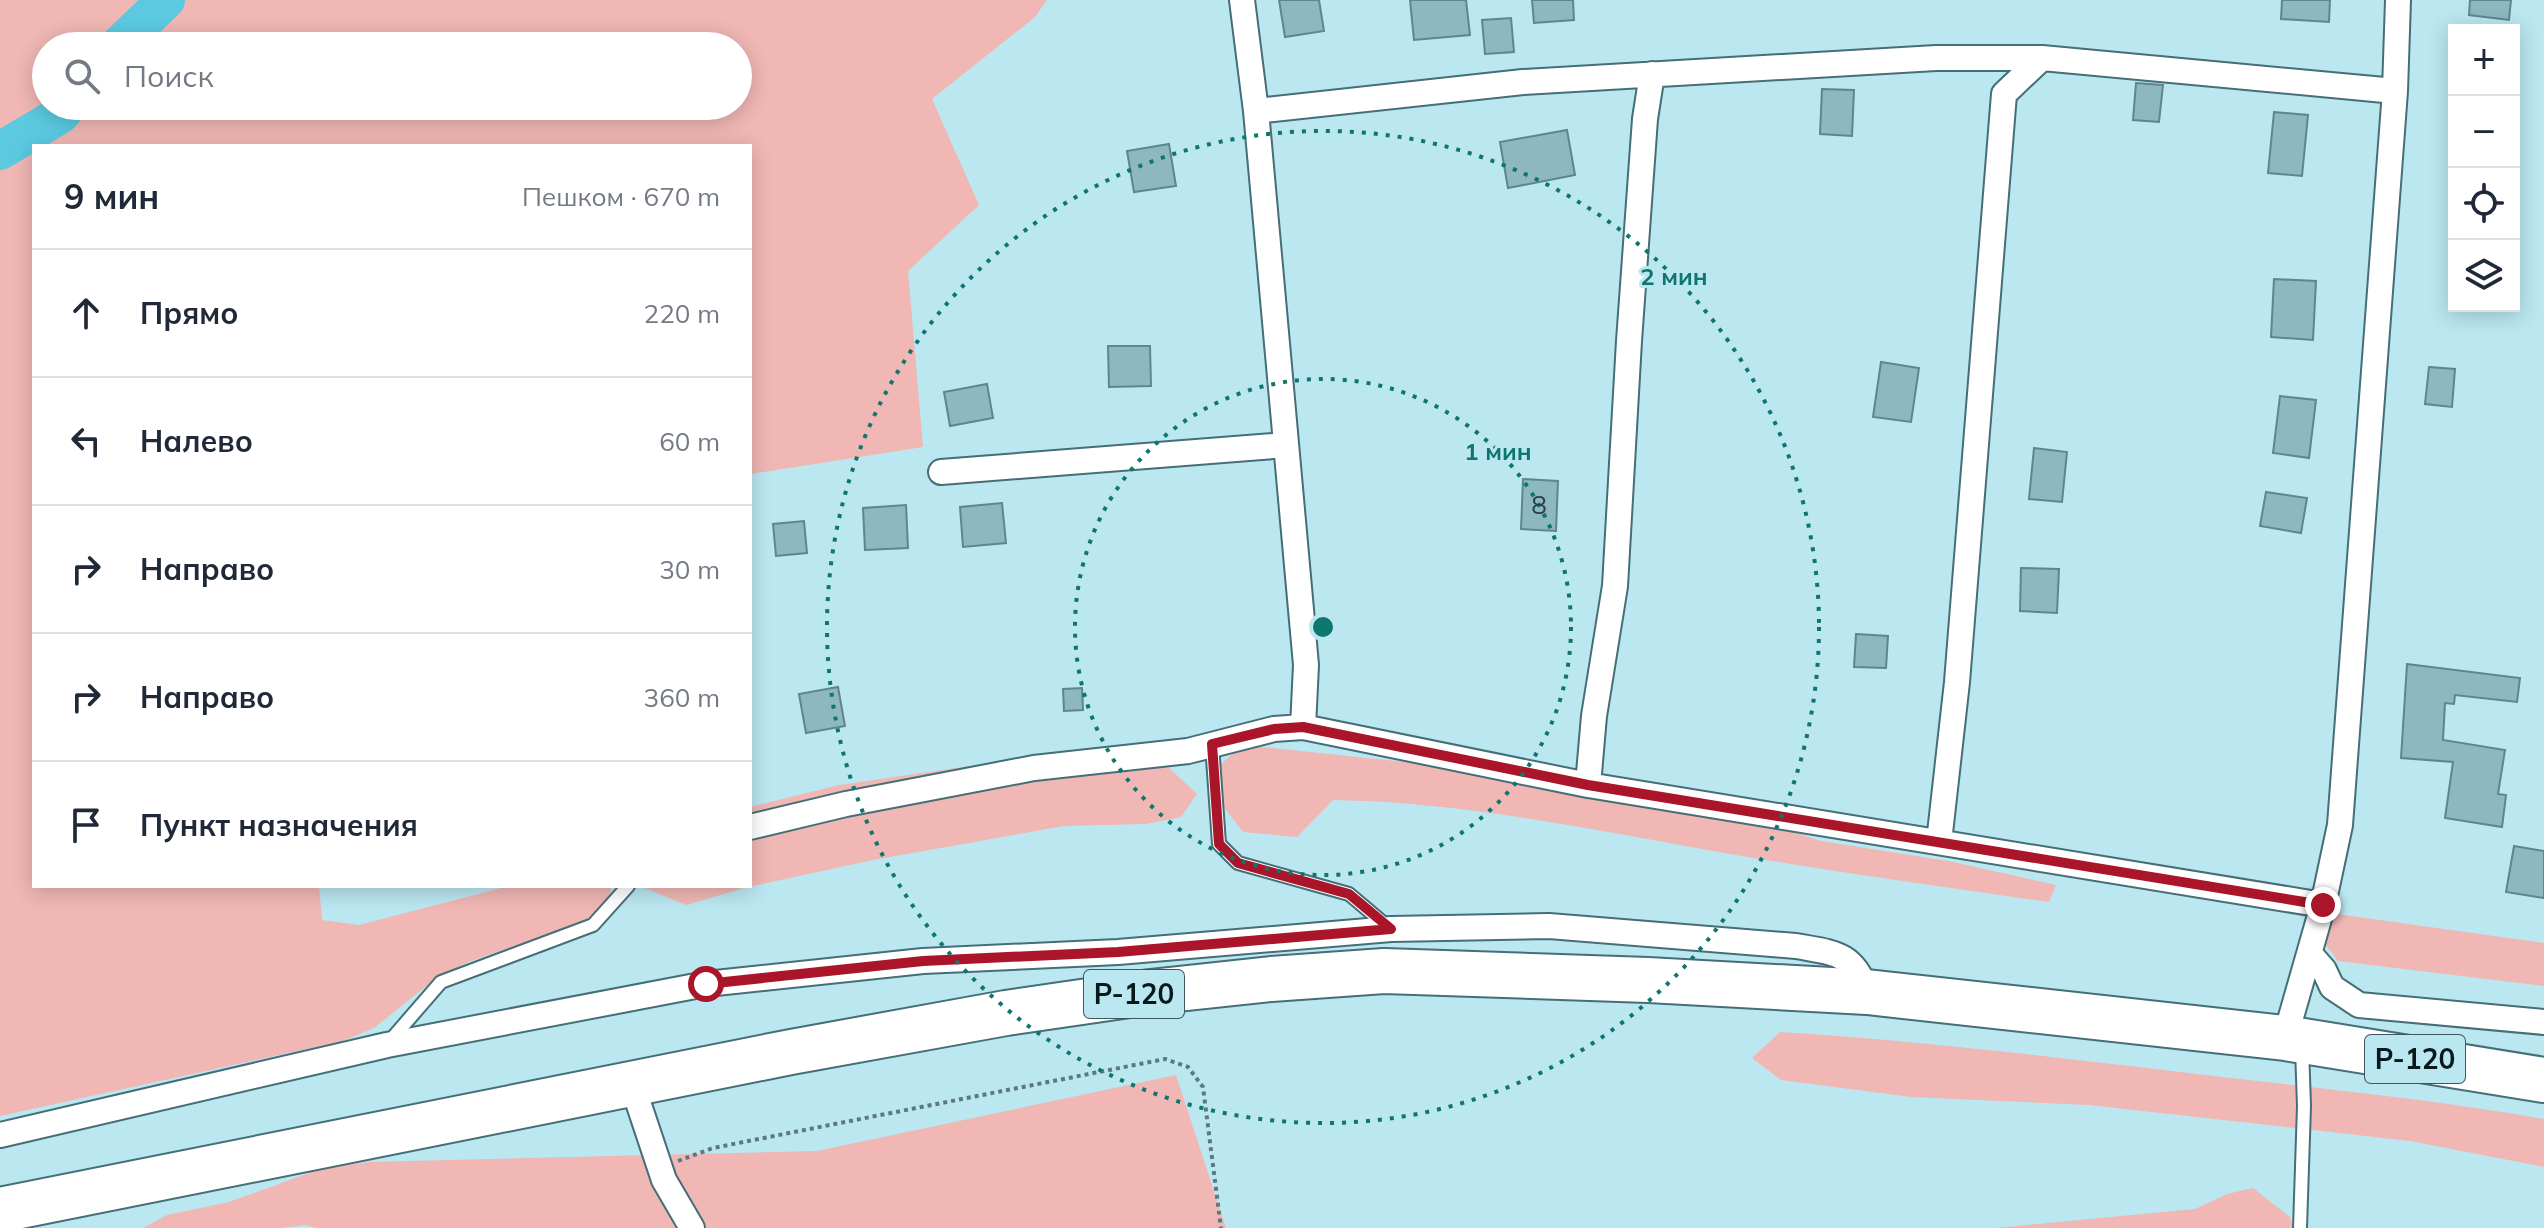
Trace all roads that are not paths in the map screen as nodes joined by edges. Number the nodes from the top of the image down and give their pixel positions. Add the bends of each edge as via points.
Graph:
1 (1242, 0) edge
2 (2398, 0) edge
3 (2042, 58) junction
4 (1652, 74) junction
5 (2395, 91) junction
6 (1256, 111) junction
7 (1286, 445) junction
8 (941, 472) dead end
9 (1303, 727) junction
10 (1212, 744) junction
11 (1588, 785) junction
12 (752, 827) edge
13 (1939, 842) junction
14 (626, 888) edge
15 (2323, 905) junction
16 (1391, 929) junction
17 (2310, 954) junction
18 (1867, 992) junction
19 (2544, 1022) edge
20 (2293, 1040) junction
21 (387, 1045) junction
22 (2544, 1080) edge
23 (632, 1084) junction
24 (0, 1135) edge
25 (0, 1210) edge
26 (692, 1228) edge
27 (2300, 1228) edge

1 - 6 street
2 - 5 street
3 - 4 street via 1936,58
3 - 5 street
3 - 13 street via 2004,94
4 - 6 street via 1523,82
4 - 11 street via 1633,278 1615,586
5 - 15 street via 2340,825
6 - 7 street
7 - 8 street
7 - 9 street via 1306,665
9 - 10 street
9 - 11 street
10 - 12 street via 1034,768
10 - 16 lane via 1219,844 1238,863 1349,894
11 - 13 street
13 - 15 street
14 - 21 lane via 593,925 441,982
15 - 17 street
16 - 18 street via 1549,926 1796,946 1846,959
16 - 21 street via 1118,952 923,961 706,984
17 - 19 street via 2332,987 2359,1005
17 - 20 street
18 - 20 highway, Р-120
18 - 23 highway, Р-120 via 1479,973 1384,971 1271,979 1006,1013
20 - 22 highway, Р-120
20 - 27 lane via 2304,1106
21 - 24 street
23 - 25 highway, Р-120
23 - 26 street via 664,1180

